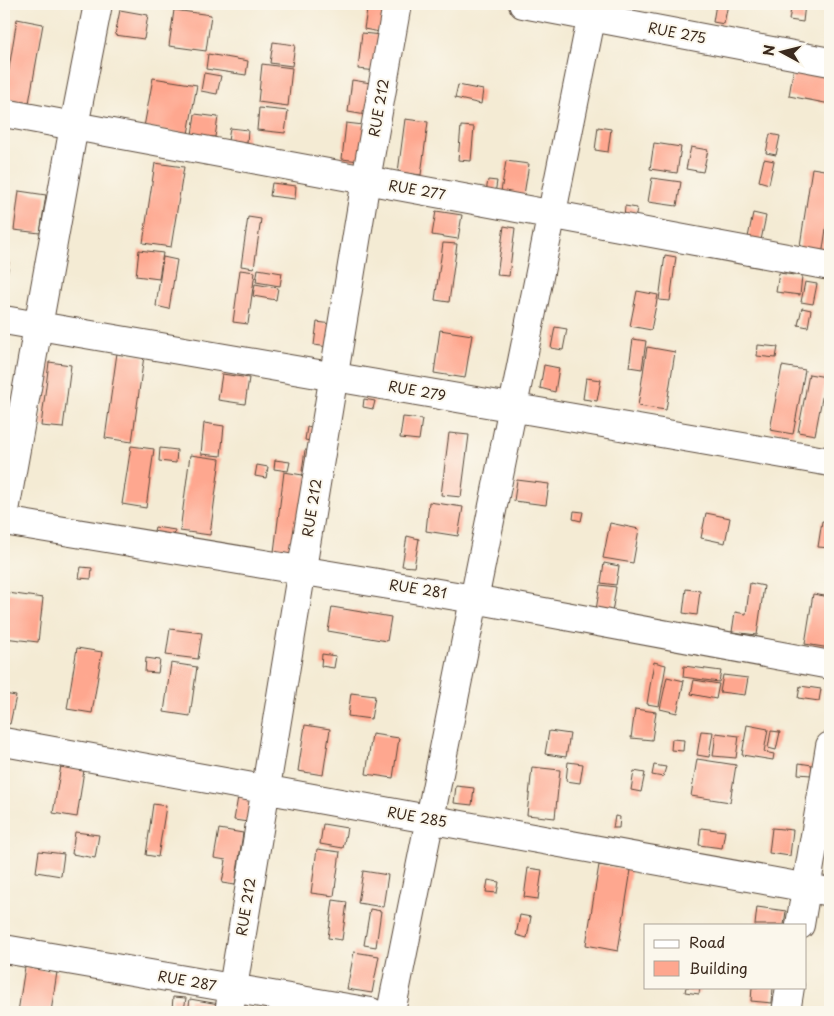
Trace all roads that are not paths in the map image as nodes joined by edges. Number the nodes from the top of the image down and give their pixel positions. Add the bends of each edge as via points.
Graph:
1 (98, 4) edge
2 (398, 4) edge
3 (523, 4) edge
4 (593, 10) edge
5 (830, 62) edge
6 (4, 113) edge
7 (74, 126) junction
8 (366, 180) junction
9 (551, 214) junction
10 (830, 266) edge
11 (4, 320) edge
12 (38, 325) junction
13 (333, 376) junction
14 (512, 408) junction
15 (830, 462) edge
16 (4, 516) edge
17 (4, 521) edge
18 (302, 570) junction
19 (474, 598) junction
20 (830, 665) edge
21 (4, 742) edge
22 (830, 746) edge
23 (265, 790) junction
24 (430, 820) junction
25 (818, 890) edge
26 (801, 924) edge
27 (4, 950) edge
28 (790, 988) edge
29 (231, 1000) edge
30 (371, 1012) edge
31 (390, 1012) edge
32 (786, 1012) edge

1 - 7 street
2 - 8 street, RUE 212
3 - 4 street, RUE 275
4 - 5 street, RUE 275
4 - 9 street
6 - 7 street, RUE 277
7 - 8 street, RUE 277
7 - 12 street
8 - 9 street, RUE 277
8 - 13 street, RUE 212
9 - 10 street, RUE 277
9 - 14 street
11 - 12 street, RUE 279
12 - 13 street, RUE 279
12 - 16 street
13 - 14 street, RUE 279
13 - 18 street, RUE 212
14 - 15 street, RUE 279
14 - 19 street
17 - 18 street, RUE 281
18 - 19 street, RUE 281
18 - 23 street, RUE 212
19 - 20 street, RUE 281
19 - 24 street
21 - 23 street, RUE 285
22 - 25 street
23 - 24 street, RUE 285
23 - 29 street, RUE 212
24 - 25 street, RUE 285
24 - 31 street
25 - 26 street
27 - 29 street, RUE 287
28 - 32 street
29 - 30 street, RUE 287

